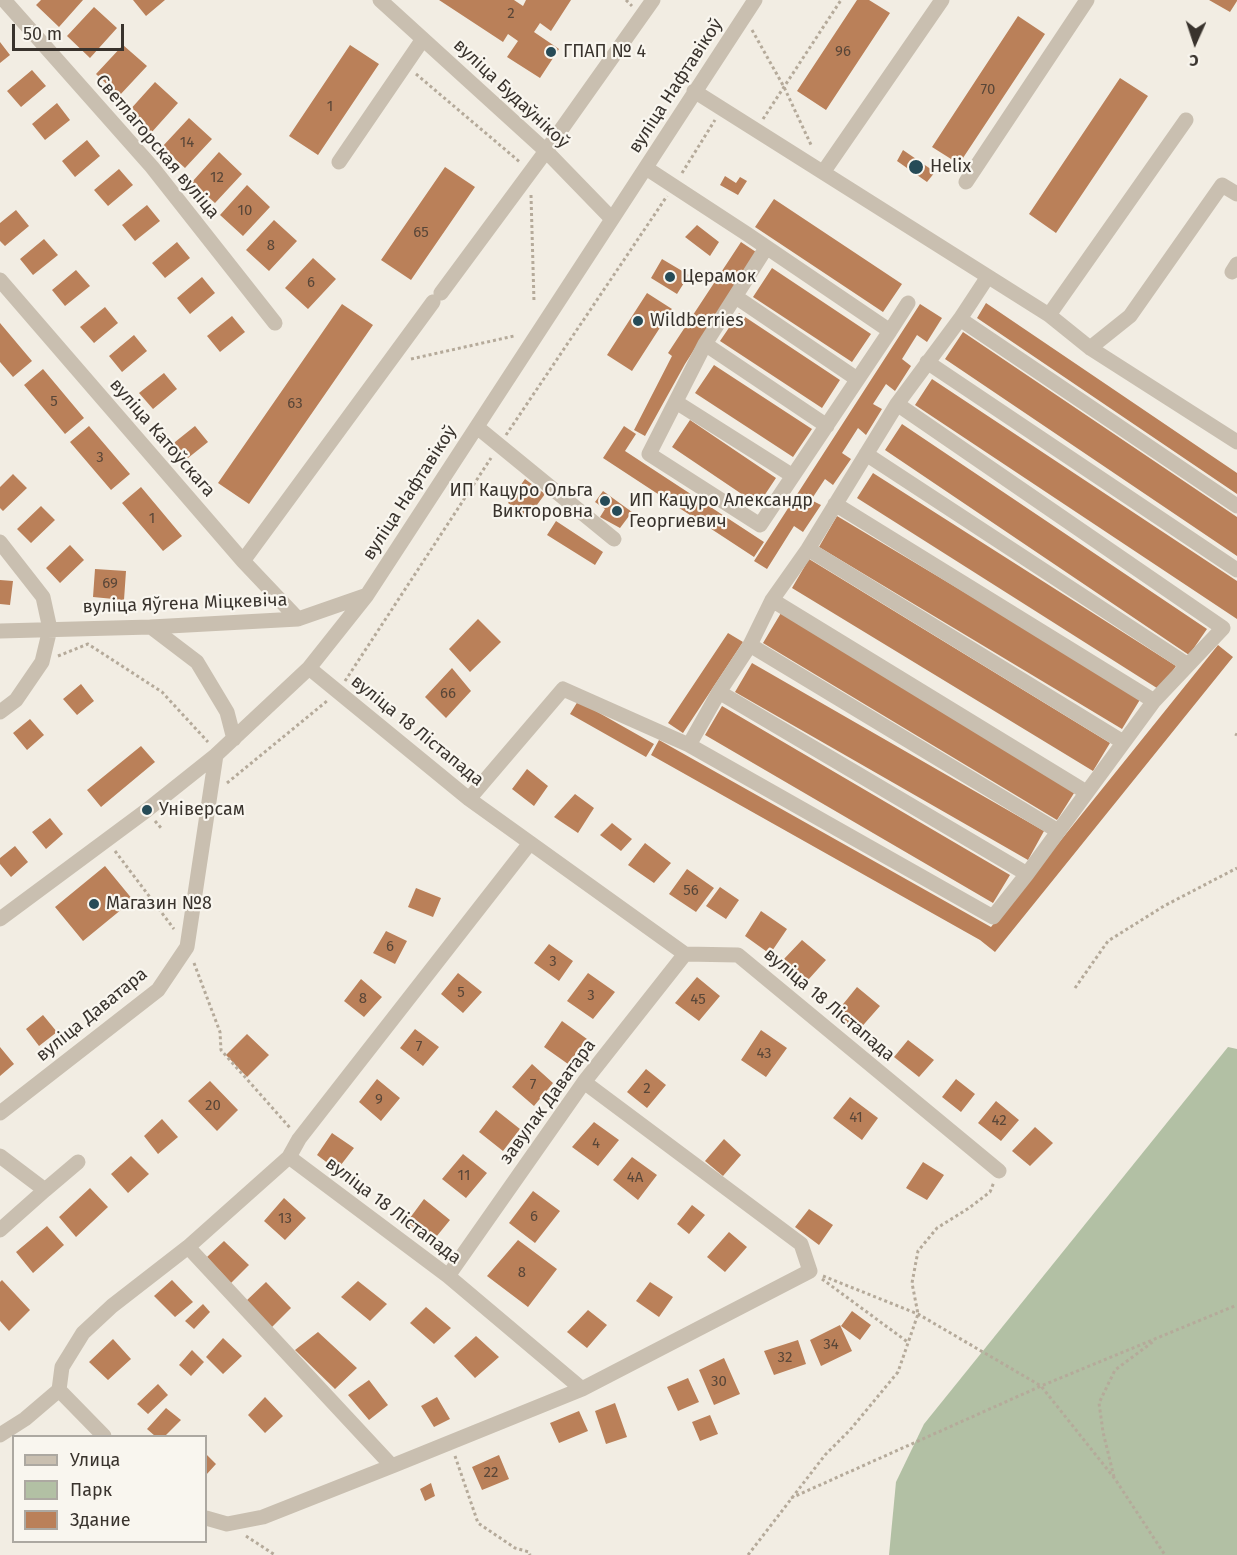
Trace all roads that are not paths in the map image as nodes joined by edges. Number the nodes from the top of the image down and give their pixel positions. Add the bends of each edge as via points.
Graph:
1 (4, 0) edge
2 (380, 0) edge
3 (652, 0) edge
4 (755, 0) edge
5 (942, 0) edge
6 (1087, 0) edge
7 (423, 39) junction
8 (694, 91) junction
9 (1186, 120) dead end
10 (546, 151) junction
11 (339, 162) dead end
12 (646, 168) junction
13 (824, 171) junction
14 (966, 182) dead end
15 (1237, 194) edge
16 (612, 219) junction
17 (766, 248) junction
18 (987, 278) junction
19 (0, 280) edge
20 (736, 297) junction
21 (908, 303) dead end
22 (1049, 315) junction
23 (960, 319) junction
24 (275, 323) dead end
25 (890, 332) junction
26 (705, 344) junction
27 (1090, 348) junction
28 (927, 362) junction
29 (857, 379) junction
30 (676, 402) junction
31 (897, 404) junction
32 (828, 426) junction
33 (477, 428) junction
34 (1237, 442) edge
35 (866, 454) junction
36 (793, 476) junction
37 (835, 504) junction
38 (1237, 506) edge
39 (614, 539) dead end
40 (0, 542) edge
41 (808, 549) junction
42 (243, 561) junction
43 (1237, 570) edge
44 (367, 595) junction
45 (772, 600) junction
46 (298, 619) junction
47 (151, 627) junction
48 (50, 629) junction
49 (1230, 629) edge
50 (0, 631) edge
51 (750, 645) junction
52 (1188, 665) junction
53 (309, 668) junction
54 (719, 692) junction
55 (1154, 701) junction
56 (0, 712) edge
57 (234, 739) junction
58 (1123, 742) junction
59 (689, 745) junction
60 (216, 755) junction
61 (1086, 792) junction
62 (469, 799) junction
63 (1058, 831) junction
64 (530, 843) junction
65 (1027, 874) junction
66 (0, 919) edge
67 (685, 954) junction
68 (584, 1082) junction
69 (0, 1113) edge
70 (0, 1156) edge
71 (289, 1157) junction
72 (78, 1162) dead end
73 (999, 1171) road end
74 (45, 1190) junction
75 (0, 1230) edge
76 (188, 1247) junction
77 (448, 1276) junction
78 (582, 1389) junction
79 (59, 1390) junction
80 (0, 1435) edge
81 (102, 1435) edge
82 (392, 1466) junction
83 (207, 1518) edge

1 - 24 street, Светлагорская вуліца via 152,167
2 - 7 street, вуліца Будаўнікоў
3 - 10 street
4 - 8 street, вуліца Нафтавікоў
5 - 13 street
6 - 14 street
7 - 10 street, вуліца Будаўнікоў
7 - 11 street
8 - 12 street, вуліца Нафтавікоў
8 - 13 street
9 - 22 street
10 - 16 street, вуліца Будаўнікоў
10 - 42 street
12 - 16 street, вуліца Нафтавікоў
12 - 17 street
13 - 18 street
15 - 27 street via 1222,185 1130,316
16 - 33 street, вуліца Нафтавікоў
17 - 20 street
17 - 25 street
18 - 22 street
18 - 23 street
19 - 42 street, вуліца Катоўскага
20 - 26 street
20 - 29 street
21 - 25 street
22 - 27 street
23 - 28 street
23 - 38 street
25 - 29 street
26 - 30 street
26 - 32 street
27 - 34 street
28 - 31 street
28 - 43 street
29 - 32 street
30 - 36 street
30 - 36 street via 649,454 759,525
31 - 35 street
31 - 49 street
32 - 36 street
33 - 39 street
33 - 44 street, вуліца Нафтавікоў
35 - 37 street
35 - 52 street
37 - 41 street
37 - 55 street
40 - 48 street via 43,597
41 - 45 street
41 - 58 street
42 - 46 street, вуліца Катоўскага
44 - 46 street, вуліца Яўгена Міцкевіча
44 - 53 street, вуліца Нафтавікоў
45 - 51 street
45 - 61 street
46 - 47 street, вуліца Яўгена Міцкевіча
47 - 48 street, вуліца Яўгена Міцкевіча
47 - 57 street via 197,662 227,712
48 - 50 street, вуліца Яўгена Міцкевіча
48 - 56 street via 42,662 16,700
49 - 52 street
51 - 54 street
51 - 63 street
52 - 55 street
53 - 57 street, вуліца Нафтавікоў
53 - 62 street, вуліца 18 Лістапада
54 - 59 street
54 - 65 street
55 - 58 street
57 - 60 street, вуліца Нафтавікоў
58 - 61 street
59 - 62 street via 563,689
59 - 65 street via 993,917
60 - 66 street, вуліца Нафтавікоў
60 - 69 street, вуліца Даватара via 187,947 158,990
61 - 63 street
62 - 64 street, вуліца 18 Лістапада
63 - 65 street
64 - 67 street, вуліца 18 Лістапада
64 - 71 street via 299,1139
67 - 68 street, завулак Даватара
67 - 73 street, вуліца 18 Лістапада via 738,955
68 - 77 street, завулак Даватара
68 - 78 street via 801,1244 810,1270
70 - 74 street
71 - 76 street
71 - 77 street, вуліца 18 Лістапада
72 - 74 street
74 - 75 street
76 - 79 street via 83,1333 62,1367
76 - 82 street
77 - 78 street, вуліца 18 Лістапада
78 - 82 street
79 - 80 street
79 - 81 street
82 - 83 street via 263,1517 227,1524

